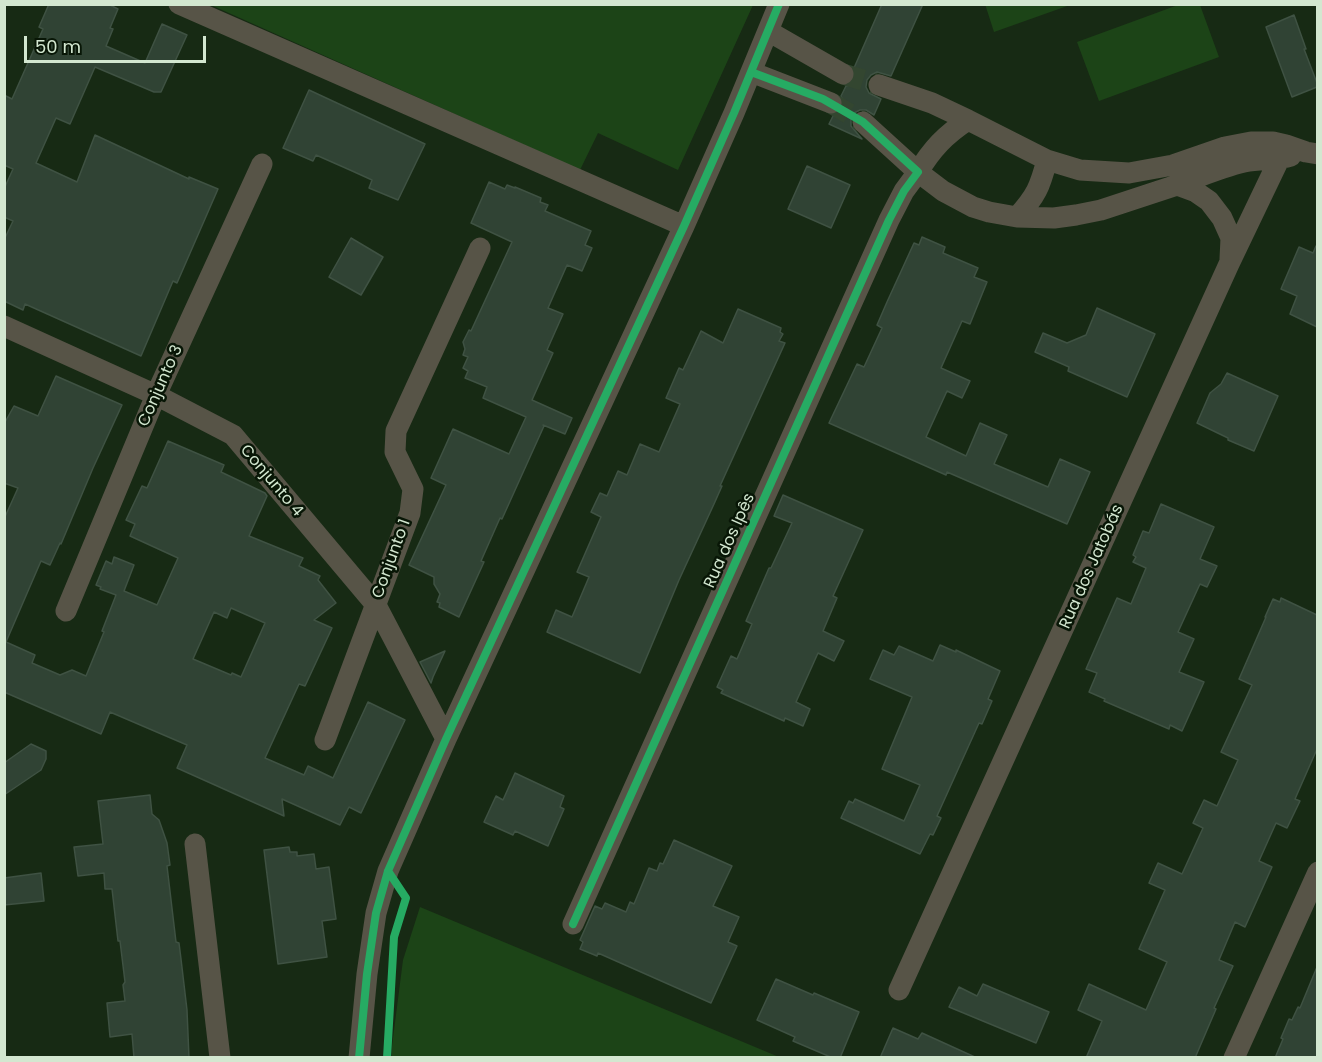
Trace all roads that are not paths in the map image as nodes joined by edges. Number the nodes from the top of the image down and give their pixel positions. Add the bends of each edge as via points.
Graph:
1 (179, 4) edge
2 (778, 4) edge
3 (768, 31) junction
4 (751, 72) junction
5 (879, 85) tunnel mouth
6 (968, 120) junction
7 (863, 122) tunnel mouth
8 (1288, 152) edge
9 (1047, 160) junction
10 (262, 164) dead end
11 (918, 172) junction
12 (1177, 185) junction
13 (1017, 217) junction
14 (684, 226) junction
15 (1231, 238) junction
16 (480, 248) dead end
17 (1230, 264) junction
18 (4, 326) edge
19 (156, 395) junction
20 (375, 605) junction
21 (66, 611) dead end
22 (446, 739) junction
23 (325, 740) dead end
24 (195, 844) dead end
25 (1317, 872) edge
26 (573, 924) dead end
27 (899, 990) dead end
28 (220, 1058) edge
29 (359, 1058) edge
30 (1234, 1058) edge

1 - 14 street
2 - 3 street
3 - 4 street
3 - 4 street via 839,72 827,101
4 - 14 street
5 - 6 street
6 - 9 street
6 - 11 street, Rua dos Ipês via 935,146
7 - 11 street
8 - 9 street via 1251,142 1173,165 1129,173 1080,170
8 - 12 street via 1242,162
8 - 15 street
8 - 17 street, Rua dos Jatobás
9 - 13 street via 1032,201
10 - 19 street, Conjunto 3
11 - 13 street via 957,200
11 - 26 street, Rua dos Ipês via 889,220
12 - 13 street via 1076,215
12 - 15 street via 1209,201
14 - 22 street
15 - 17 street
16 - 20 street, Conjunto 1 via 396,431 395,452 412,489 411,505
17 - 27 street, Rua dos Jatobás
18 - 19 street, Conjunto 4
19 - 20 street, Conjunto 4 via 233,435
19 - 21 street, Conjunto 3
20 - 22 street, Conjunto 4
20 - 23 street, Conjunto 1
22 - 29 street via 388,871 376,913
24 - 28 street
25 - 30 street

